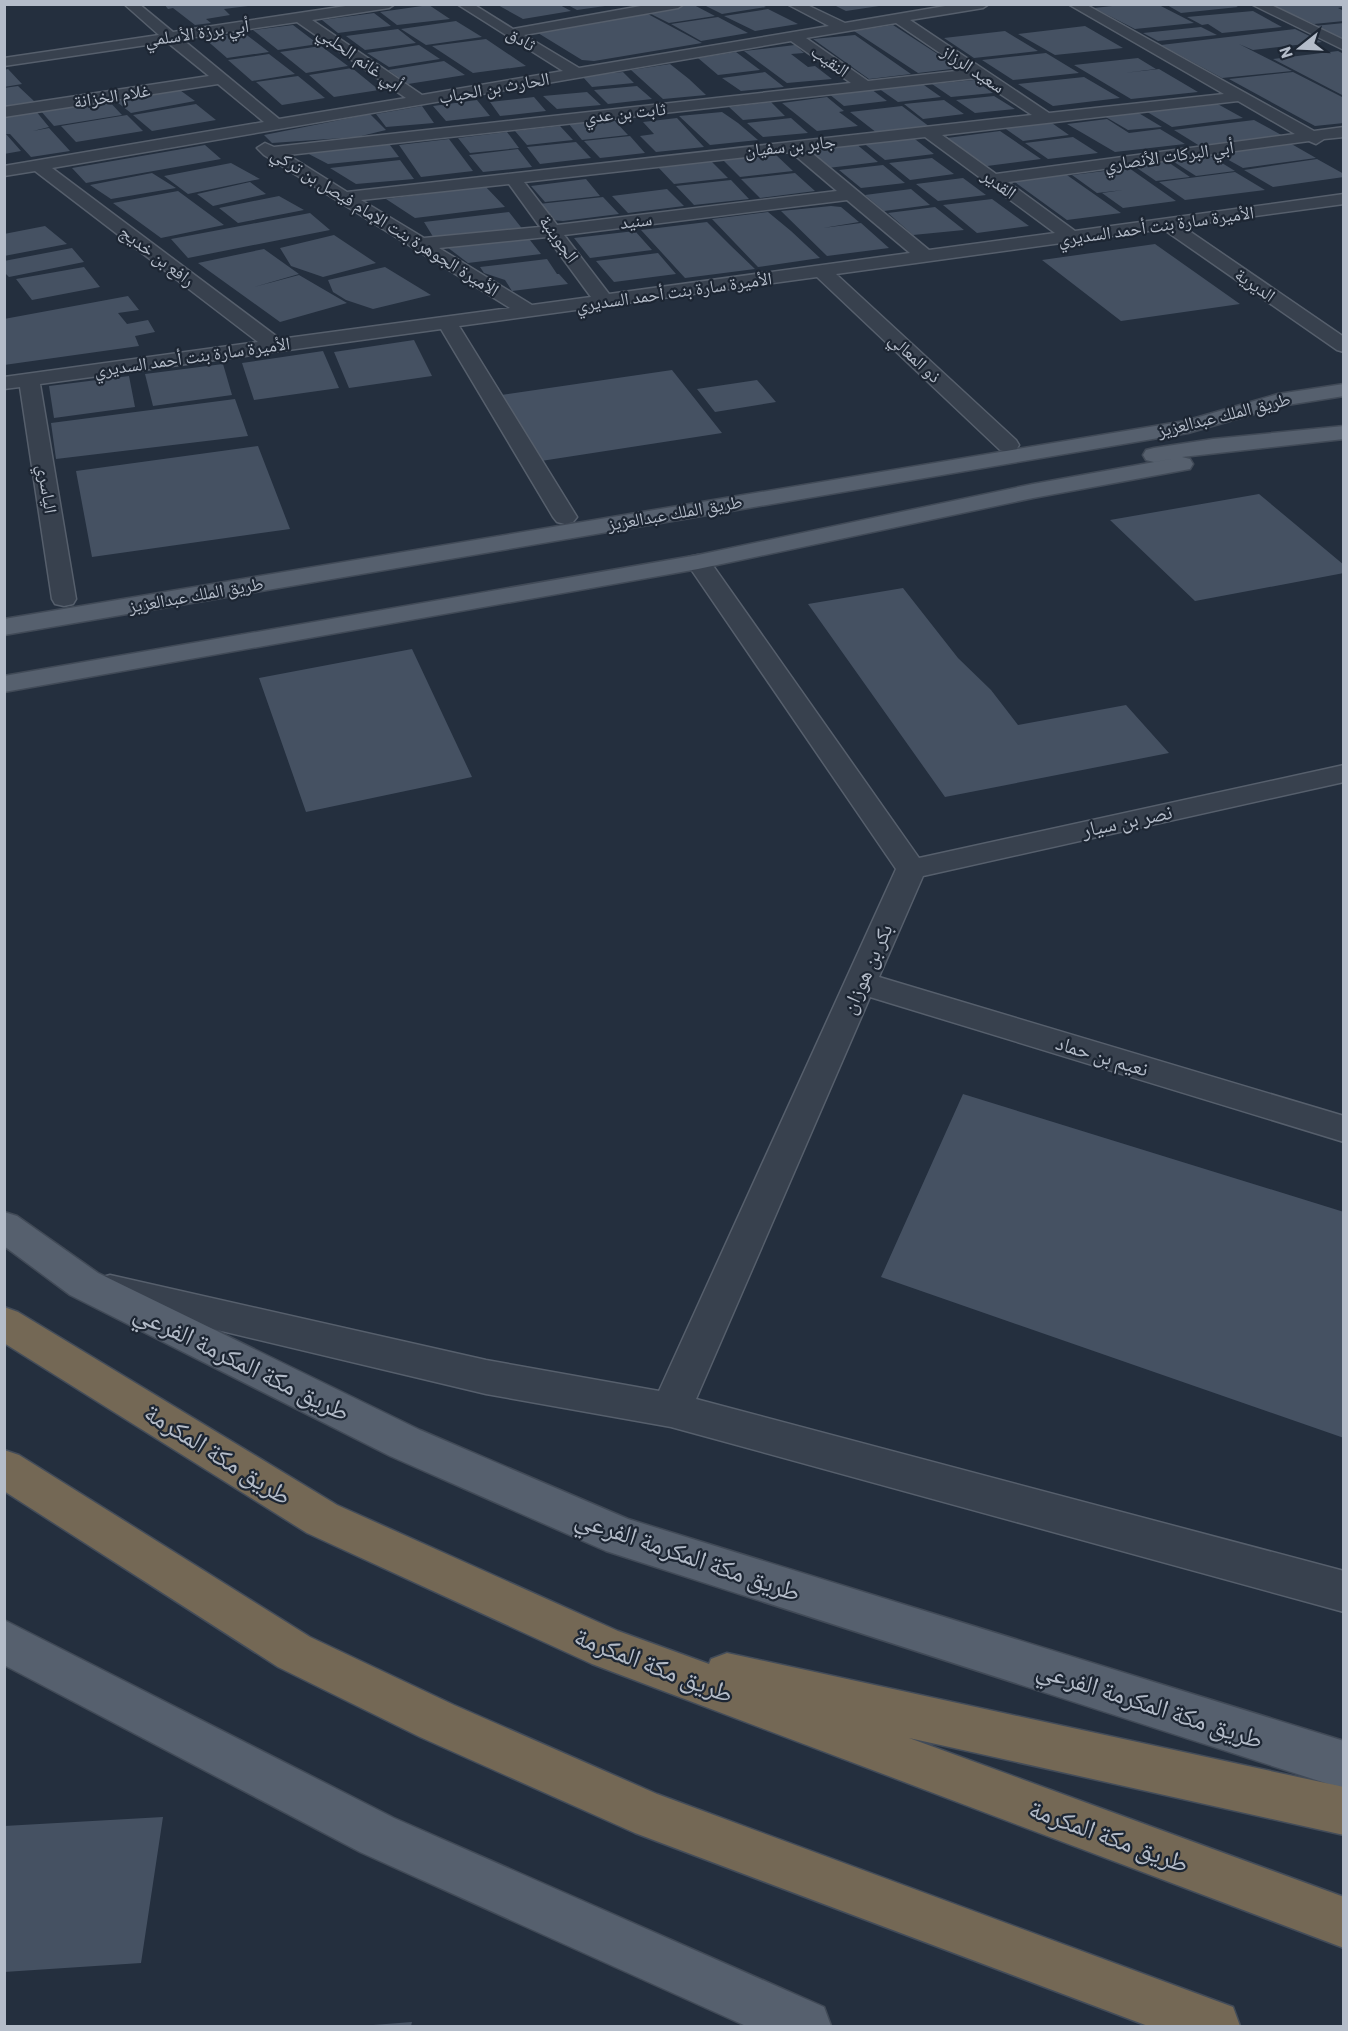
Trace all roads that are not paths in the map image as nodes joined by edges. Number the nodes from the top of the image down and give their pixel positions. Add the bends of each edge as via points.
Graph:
1 (130, 4) edge
2 (389, 4) edge
3 (464, 4) edge
4 (678, 4) edge
5 (793, 4) edge
6 (983, 4) edge
7 (1074, 4) edge
8 (1257, 4) edge
9 (300, 18) junction
10 (899, 19) junction
11 (844, 28) junction
12 (512, 33) junction
13 (795, 37) junction
14 (170, 38) junction
15 (1344, 46) edge
16 (684, 55) junction
17 (9, 61) edge
18 (702, 70) dead end
19 (980, 73) junction
20 (578, 74) junction
21 (28, 75) dead end
22 (219, 79) junction
23 (720, 86) dead end
24 (866, 86) junction
25 (43, 89) dead end
26 (1237, 97) junction
27 (738, 100) junction
28 (420, 101) junction
29 (58, 104) junction
30 (4, 112) edge
31 (1046, 118) junction
32 (278, 126) junction
33 (927, 131) junction
34 (242, 132) junction
35 (1344, 132) edge
36 (1311, 137) junction
37 (794, 146) junction
38 (1335, 150) dead end
39 (270, 152) junction
40 (39, 166) junction
41 (4, 171) edge
42 (513, 178) junction
43 (994, 179) junction
44 (852, 194) junction
45 (344, 197) junction
46 (1344, 199) edge
47 (1167, 224) junction
48 (553, 231) junction
49 (1072, 237) junction
50 (420, 244) junction
51 (926, 257) junction
52 (822, 271) junction
53 (604, 301) junction
54 (529, 311) junction
55 (447, 322) junction
56 (276, 346) junction
57 (1344, 346) edge
58 (29, 379) junction
59 (4, 383) edge
60 (1344, 390) edge
61 (1278, 400) junction
62 (1336, 433) edge
63 (1008, 445) junction
64 (565, 517) junction
65 (698, 562) junction
66 (64, 599) junction
67 (4, 609) edge
68 (4, 627) edge
69 (4, 649) edge
70 (4, 684) edge
71 (1344, 773) edge
72 (911, 869) junction
73 (861, 983) junction
74 (1344, 1129) edge
75 (4, 1226) edge
76 (84, 1284) junction
77 (4, 1323) edge
78 (671, 1410) junction
79 (4, 1468) edge
80 (1344, 1592) edge
81 (4, 1641) edge
82 (608, 1649) junction
83 (1344, 1765) edge
84 (1344, 1811) edge
85 (1344, 1923) edge
86 (805, 2026) edge
87 (1214, 2026) edge

1 - 14 street, الأميرة الجوهرة بنت الإمام فيصل بن تركي
2 - 9 street, أبي برزة الأسلمي
3 - 12 street, ثادق
4 - 12 street
5 - 11 street
6 - 10 street, الحارث بن الحباب
7 - 26 street
8 - 15 street
9 - 14 street, أبي برزة الأسلمي
9 - 28 street, أبي غانم الحلبي
10 - 11 street, الحارث بن الحباب
10 - 19 street, سعيد الرزاز
11 - 13 street, الحارث بن الحباب
12 - 20 street, ثادق
13 - 16 street, الحارث بن الحباب
13 - 24 street, النقيب
14 - 17 street, أبي برزة الأسلمي
14 - 22 street, الأميرة الجوهرة بنت الإمام فيصل بن تركي
16 - 18 street
16 - 20 street, الحارث بن الحباب
17 - 21 street
19 - 24 street, ثابت بن عدي
19 - 31 street, سعيد الرزاز
20 - 28 street, الحارث بن الحباب
22 - 29 street, غلام الخزانة
22 - 32 street, الأميرة الجوهرة بنت الإمام فيصل بن تركي
23 - 27 street
24 - 27 street, ثابت بن عدي
25 - 29 street
26 - 31 street, جابر بن سفيان
26 - 36 street
27 - 39 street, ثابت بن عدي
28 - 32 street, الحارث بن الحباب
29 - 30 street, غلام الخزانة
31 - 33 street, جابر بن سفيان
32 - 34 street, الحارث بن الحباب
33 - 37 street, جابر بن سفيان
33 - 43 street, القدير
34 - 39 street, الأميرة الجوهرة بنت الإمام فيصل بن تركي
34 - 40 street, الحارث بن الحباب
35 - 36 street, أبي البركات الأنصاري
36 - 38 street
36 - 43 street, أبي البركات الأنصاري
37 - 42 street, جابر بن سفيان
37 - 44 street
39 - 45 street, الأميرة الجوهرة بنت الإمام فيصل بن تركي
40 - 41 street, الحارث بن الحباب
40 - 56 street, رافع بن خديج
42 - 45 street, جابر بن سفيان
42 - 48 street, الجوينبة
43 - 49 street, القدير
44 - 48 street, سنيد
44 - 51 street
45 - 50 street, الأميرة الجوهرة بنت الإمام فيصل بن تركي
46 - 47 street, الأميرة سارة بنت أحمد السديري
47 - 49 street, الأميرة سارة بنت أحمد السديري
47 - 57 street, الديرية
48 - 50 street, سنيد
48 - 53 street, الجوينبة
49 - 51 street, الأميرة سارة بنت أحمد السديري
50 - 54 street, الأميرة الجوهرة بنت الإمام فيصل بن تركي
51 - 52 street, الأميرة سارة بنت أحمد السديري
52 - 53 street, الأميرة سارة بنت أحمد السديري
52 - 63 street, ذو المعالي
53 - 54 street, الأميرة سارة بنت أحمد السديري
54 - 55 street, الأميرة سارة بنت أحمد السديري
55 - 56 street, الأميرة سارة بنت أحمد السديري
55 - 64 street
56 - 58 street, الأميرة سارة بنت أحمد السديري
58 - 59 street, الأميرة سارة بنت أحمد السديري
58 - 66 street, الياسري
60 - 61 main road, طريق الملك عبدالعزيز
61 - 63 main road
61 - 68 main road, طريق الملك عبدالعزيز via 1188,428
62 - 65 main road via 1033,491
62 - 69 main road, طريق الملك عبدالعزيز via 1213,446 692,528
63 - 64 main road
64 - 66 main road
65 - 70 main road
65 - 72 street
66 - 67 main road
71 - 72 street, نصر بن سيار
72 - 73 street, بكر بن هوزان
73 - 74 street, نعيم بن حماد
73 - 78 street, بكر بن هوزان
75 - 76 main road, طريق مكة المكرمة الفرعي
76 - 78 street via 486,1377
76 - 83 main road, طريق مكة المكرمة الفرعي via 405,1443 621,1537
77 - 82 highway, طريق مكة المكرمة via 322,1519
78 - 80 street
79 - 87 highway via 294,1652 437,1721 652,1816
81 - 86 main road via 377,1835
82 - 84 highway
82 - 85 highway, طريق مكة المكرمة

